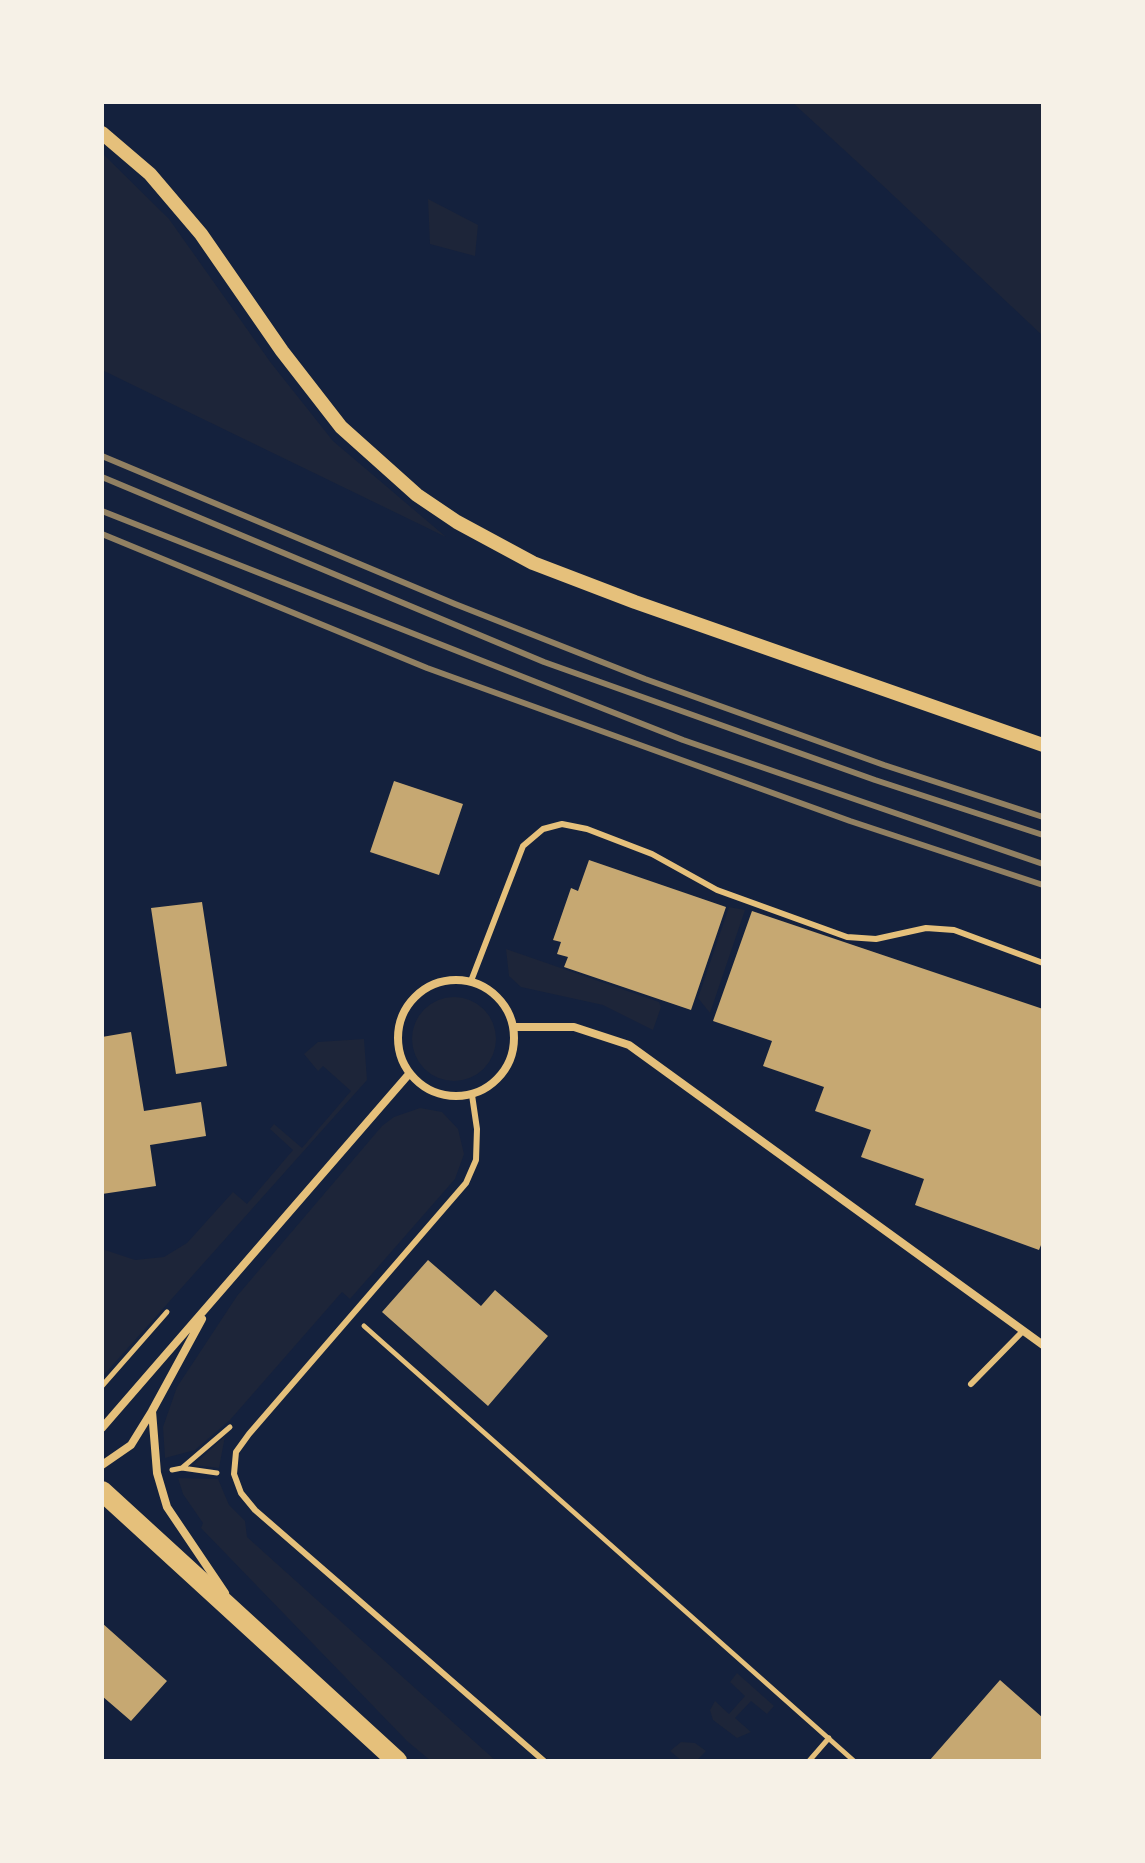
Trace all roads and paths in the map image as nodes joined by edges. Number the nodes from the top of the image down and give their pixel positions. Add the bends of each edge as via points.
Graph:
1 (102, 133) edge
2 (1043, 745) edge
3 (1043, 963) edge
4 (471, 981) junction
5 (514, 1027) junction
6 (409, 1074) junction
7 (472, 1095) junction
8 (210, 1304) junction
9 (167, 1312) dead end
10 (363, 1325) dead end
11 (1022, 1332) junction
12 (1043, 1345) edge
13 (971, 1384) dead end
14 (102, 1386) edge
15 (152, 1411) junction
16 (102, 1428) edge
17 (102, 1465) edge
18 (172, 1470) dead end
19 (234, 1474) junction
20 (102, 1491) edge
21 (242, 1621) junction
22 (829, 1738) junction
23 (397, 1761) edge
24 (544, 1761) edge
25 (809, 1761) edge
26 (854, 1761) edge

1 - 2 street via 150,174 201,234 341,427 417,495 457,522 533,563 635,602
3 - 4 lane via 954,930 847,937 717,890 652,854 562,824 543,829 523,846
4 - 5 street via 505,1006
4 - 6 street via 432,985 403,1012 397,1045
5 - 7 street via 514,1049 506,1069 492,1086
5 - 11 street via 574,1027 629,1045
6 - 7 street via 431,1092
6 - 8 street
7 - 19 lane via 476,1160 466,1183 249,1434 236,1452
8 - 15 street
8 - 16 street
9 - 14 path
10 - 22 path
11 - 12 street
11 - 13 lane
15 - 17 street via 131,1445
15 - 21 street via 160,1493
18 - 19 path
19 - 24 lane via 255,1510
20 - 21 main road
21 - 23 main road
22 - 25 path
22 - 26 path

